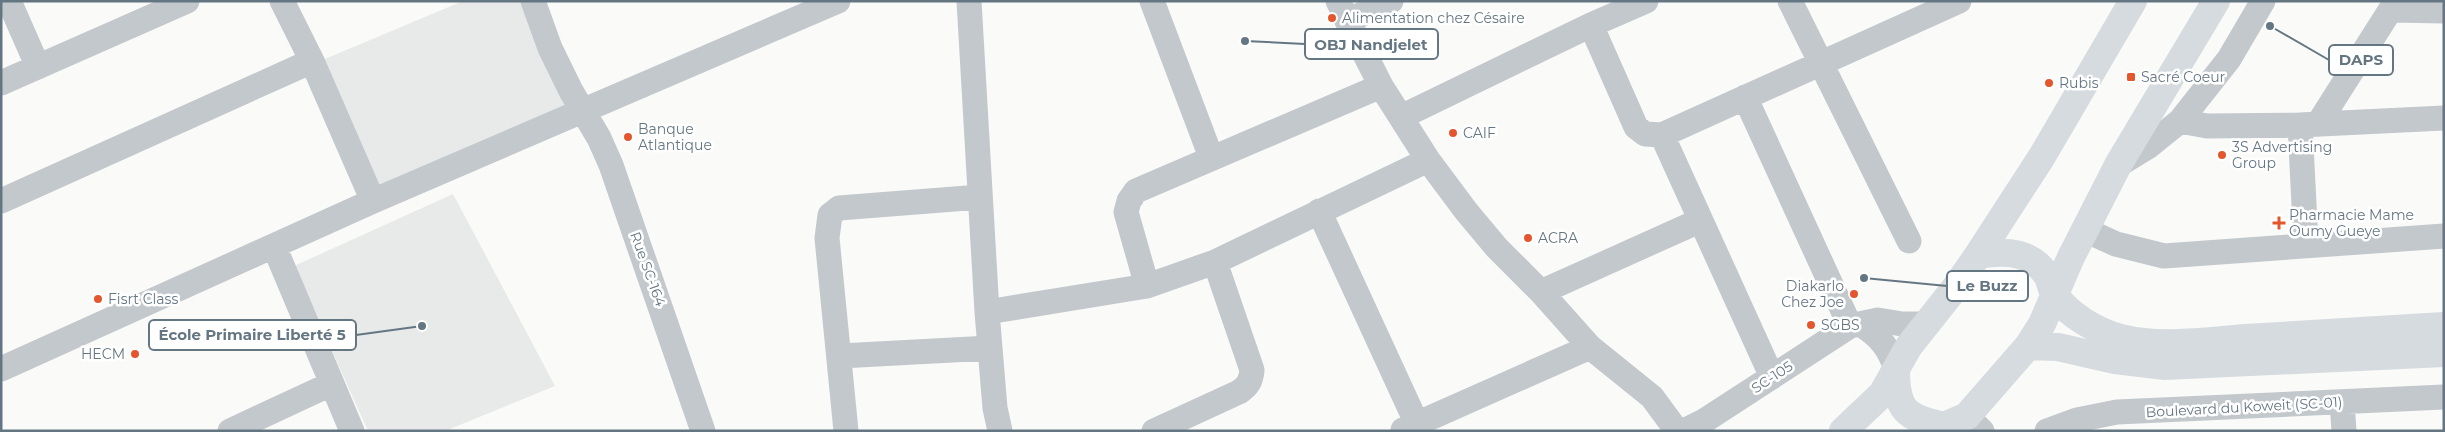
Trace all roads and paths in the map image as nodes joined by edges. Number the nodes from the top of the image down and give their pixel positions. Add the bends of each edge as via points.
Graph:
1 (9, 1) edge
2 (187, 1) edge
3 (282, 1) edge
4 (533, 1) edge
5 (838, 1) edge
6 (969, 1) edge
7 (1152, 1) edge
8 (1391, 1) edge
9 (1790, 1) edge
10 (1959, 1) edge
11 (2133, 1) edge
12 (2216, 1) edge
13 (2263, 1) edge
14 (1641, 2) edge
15 (2394, 5) edge
16 (1343, 11) edge
17 (2444, 11) edge
18 (1591, 25) junction
19 (312, 61) junction
20 (1821, 64) junction
21 (38, 67) junction
22 (1, 83) edge
23 (1381, 86) junction
24 (1745, 97) junction
25 (584, 110) junction
26 (1401, 117) junction
27 (2444, 118) edge
28 (2180, 121) junction
29 (2309, 124) junction
30 (1662, 135) junction
31 (1211, 157) junction
32 (1428, 160) junction
33 (2118, 165) junction
34 (980, 197) junction
35 (373, 200) junction
36 (1, 201) edge
37 (1319, 211) junction
38 (1699, 221) junction
39 (2085, 230) junction
40 (2444, 236) edge
41 (1909, 240) dead end
42 (2306, 244) junction
43 (274, 246) junction
44 (1978, 255) junction
45 (1216, 262) junction
46 (1147, 286) junction
47 (1541, 292) junction
48 (2055, 295) junction
49 (987, 312) junction
50 (1925, 324) junction
51 (1855, 325) junction
52 (2444, 326) edge
53 (2028, 346) junction
54 (1590, 347) junction
55 (990, 348) junction
56 (2444, 353) edge
57 (840, 356) junction
58 (1, 369) edge
59 (1896, 369) junction
60 (1772, 377) junction
61 (331, 384) junction
62 (2444, 397) edge
63 (2342, 402) junction
64 (1191, 423) edge
65 (263, 424) edge
66 (1409, 427) edge
67 (1955, 427) edge
68 (2059, 429) edge
69 (230, 431) edge
70 (352, 431) edge
71 (703, 431) edge
72 (846, 431) edge
73 (1000, 431) edge
74 (1154, 431) edge
75 (1677, 431) edge
76 (1684, 431) edge
77 (1842, 431) edge
78 (2344, 431) edge

1 - 21 street
2 - 21 street
3 - 19 street
4 - 25 street, Rue SC-164 via 550,48
5 - 25 street
6 - 34 street
7 - 31 street
8 - 16 street
9 - 20 street
10 - 20 street
11 - 44 main road via 2041,158
12 - 33 main road
13 - 28 street via 2229,59
14 - 18 street
15 - 17 street
15 - 29 street
16 - 23 street
18 - 26 street
18 - 30 street via 1636,127 1645,134
19 - 35 street
19 - 36 street
20 - 24 street
20 - 41 street
21 - 22 street
23 - 26 street
23 - 31 street
24 - 30 street
24 - 51 street
25 - 35 street
25 - 71 street, Rue SC-164 via 611,165
26 - 32 street
27 - 29 street
28 - 29 street via 2207,126
28 - 33 street
29 - 42 street
30 - 38 street
31 - 46 street via 1146,184 1136,190 1129,201 1126,212
32 - 37 street
32 - 47 street via 1496,248
33 - 39 main road
34 - 49 street
34 - 57 street via 839,208 830,215 827,238
35 - 43 street
37 - 45 street
37 - 66 street
38 - 47 street
38 - 60 street
39 - 42 street via 2116,244 2164,256
39 - 48 main road
40 - 42 street
43 - 58 street
43 - 61 street
44 - 48 main road via 2018,252 2048,277
44 - 50 main road
45 - 46 street
45 - 64 street via 1252,378 1248,386
46 - 49 street
47 - 54 street
48 - 52 main road via 2078,318 2097,328 2121,338 2160,342
48 - 53 main road
49 - 55 street
50 - 51 street, SC-105 via 1878,320
50 - 59 main road
51 - 59 street via 1878,336 1891,352
51 - 60 street, SC-105
53 - 56 main road via 2058,347 2115,360 2165,366
53 - 67 main road
54 - 66 street
54 - 75 street via 1652,397
55 - 57 street
55 - 73 street via 994,408
57 - 72 street
59 - 67 main road via 1896,391 1909,416 1922,422
59 - 77 main road via 1882,394
60 - 76 street, SC-105
61 - 65 street
61 - 70 street
62 - 63 street, Boulevard du Koweit (SC-01)
63 - 68 street, Boulevard du Koweit (SC-01) via 2117,412
63 - 78 street
64 - 74 street
65 - 69 street

